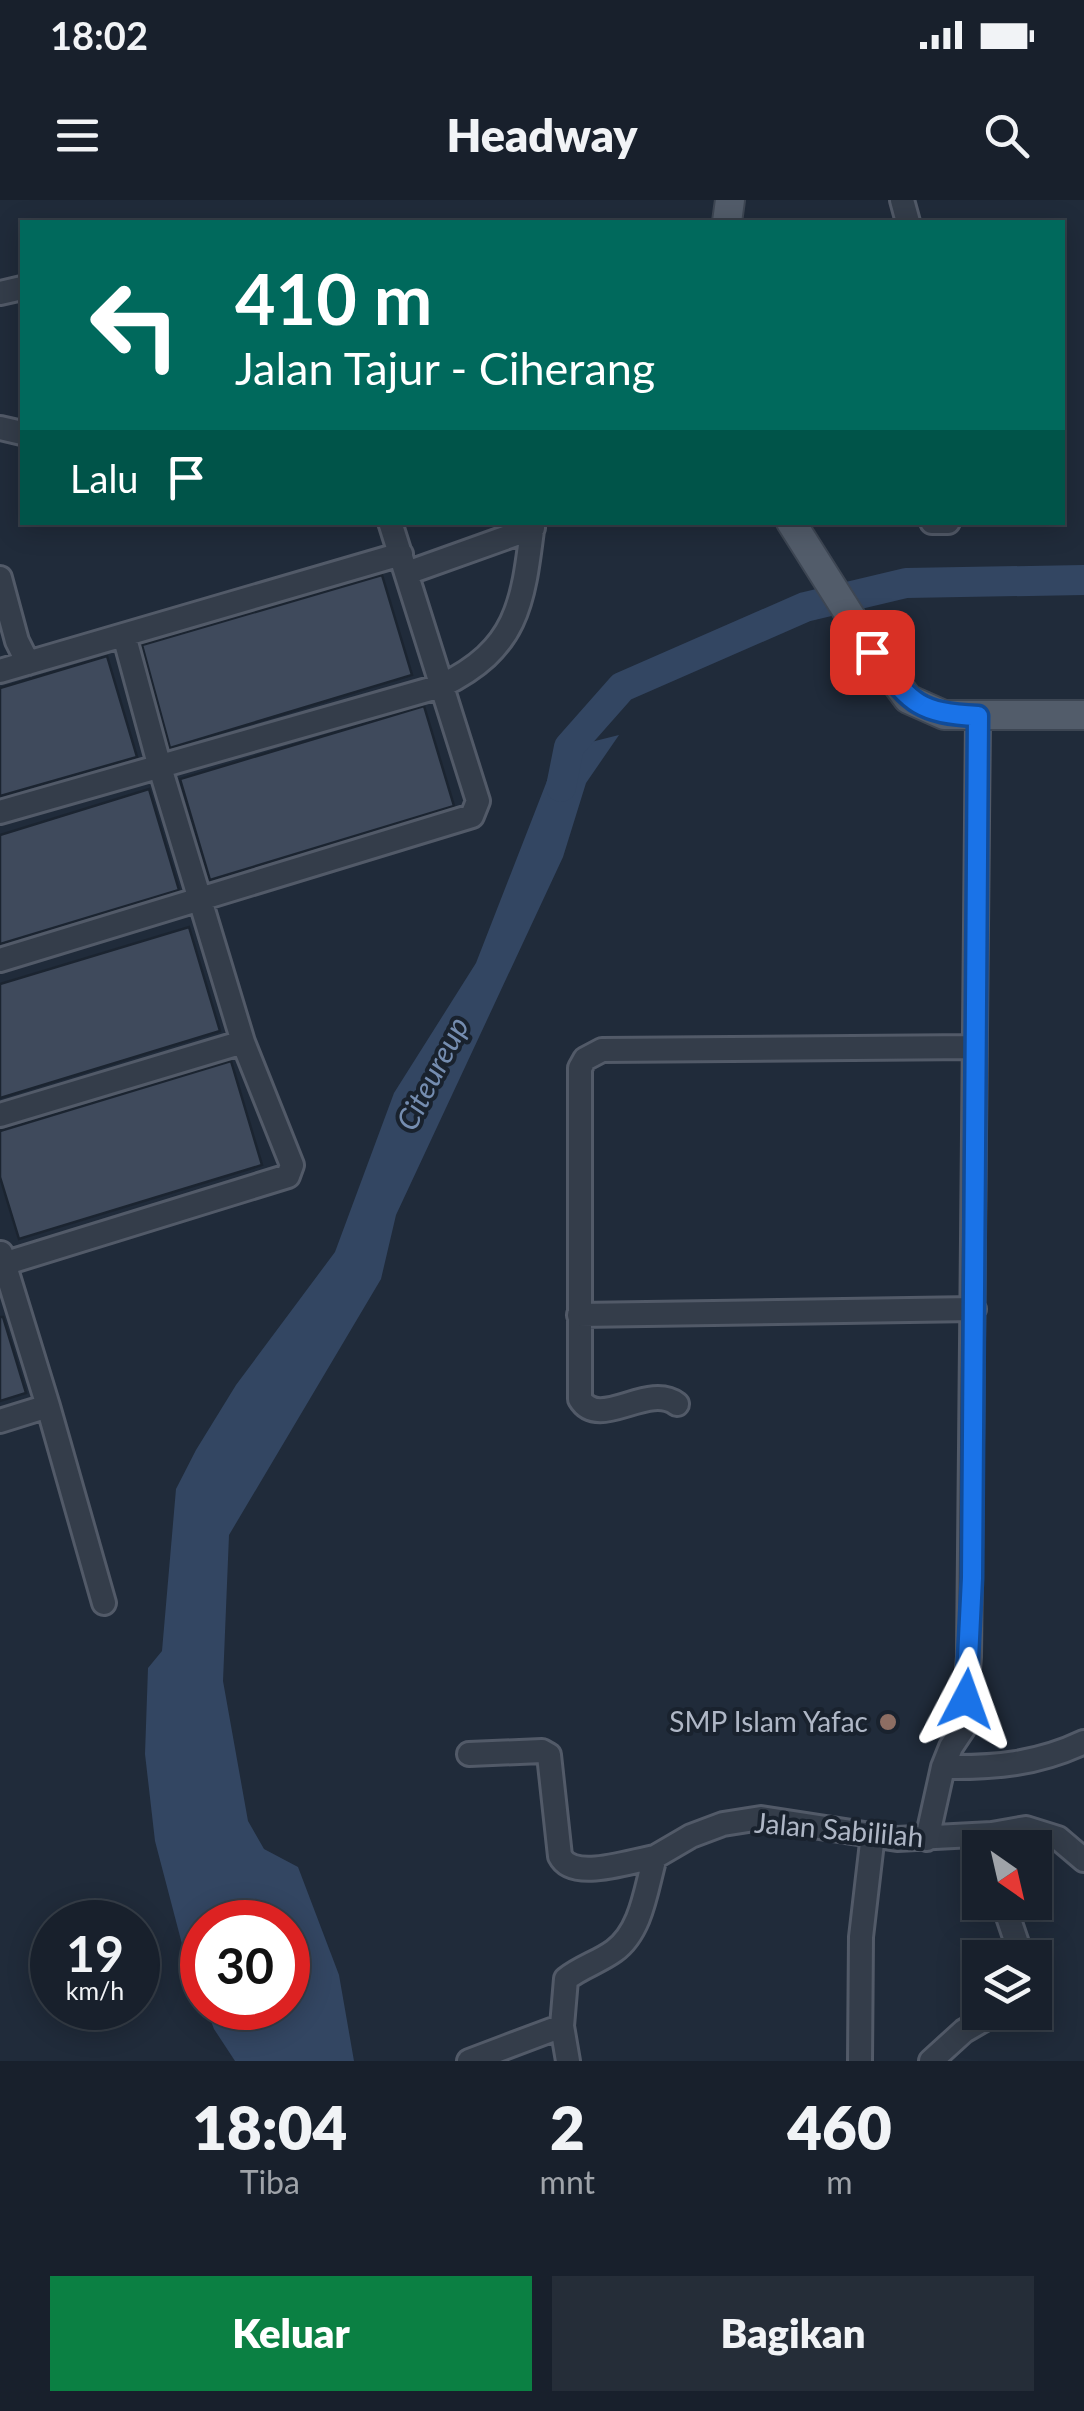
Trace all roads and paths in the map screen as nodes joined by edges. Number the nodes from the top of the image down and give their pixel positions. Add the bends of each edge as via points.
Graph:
1 (391, 525) edge
2 (793, 525) edge
3 (533, 526) edge
4 (404, 563) junction
5 (0, 578) edge
6 (124, 635) junction
7 (28, 664) junction
8 (0, 671) edge
9 (441, 686) junction
10 (1084, 715) edge
11 (978, 716) junction
12 (159, 764) junction
13 (0, 812) edge
14 (200, 898) junction
15 (0, 960) edge
16 (243, 1042) junction
17 (974, 1047) junction
18 (0, 1115) edge
19 (2, 1259) edge
20 (974, 1309) junction
21 (580, 1315) junction
22 (677, 1404) dead end
23 (48, 1406) junction
24 (0, 1422) edge
25 (104, 1603) dead end
26 (1084, 1742) edge
27 (468, 1754) dead end
28 (944, 1767) junction
29 (873, 1834) junction
30 (1052, 1837) edge
31 (927, 1839) junction
32 (962, 1840) edge
33 (654, 1857) junction
34 (1084, 1860) edge
35 (562, 2026) junction
36 (966, 2030) edge
37 (469, 2061) edge
38 (568, 2061) edge
39 (860, 2061) edge
40 (932, 2061) edge

1 - 4 street
2 - 11 main road via 908,699 944,714
3 - 4 street
3 - 9 street via 520,599 501,642 472,670
4 - 6 street
4 - 9 street
5 - 7 street
6 - 7 street
6 - 12 street
7 - 8 street
9 - 12 street
9 - 14 street via 478,801 472,816
10 - 11 main road
11 - 17 street
12 - 13 street
12 - 14 street
14 - 15 street
14 - 16 street
16 - 18 street
16 - 19 street via 292,1164 288,1176
17 - 20 street
17 - 21 street via 593,1053 580,1068
19 - 23 street
20 - 21 street
20 - 28 street via 964,1720
21 - 22 street via 584,1405 600,1411 662,1397
23 - 24 street
23 - 25 street
26 - 28 street via 1030,1762
27 - 33 street, Jalan Sabililah via 549,1754 564,1864 579,1871
28 - 31 street
29 - 31 street, Jalan Sabililah
29 - 33 street, Jalan Sabililah via 760,1818 723,1824
29 - 39 street via 861,1937
30 - 34 street, Jalan Sabililah
31 - 32 street, Jalan Sabililah
33 - 35 street via 631,1934 566,1979
35 - 37 street
35 - 38 street
36 - 40 street

